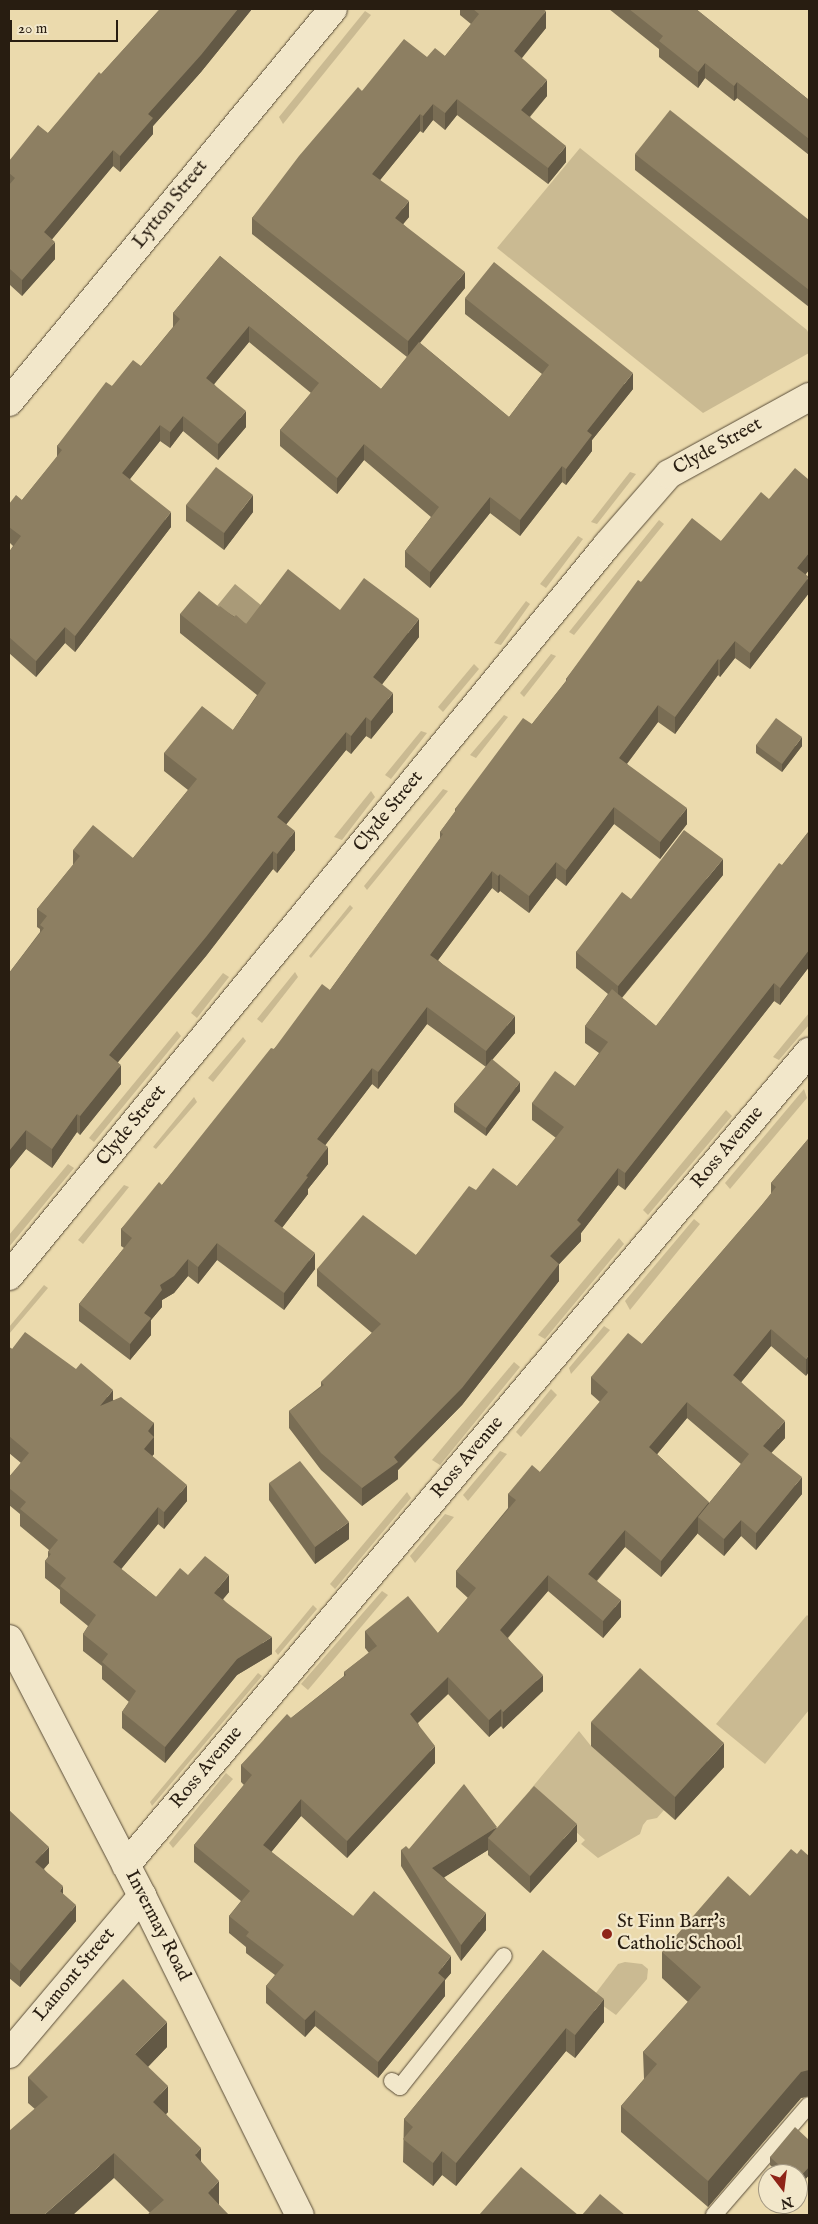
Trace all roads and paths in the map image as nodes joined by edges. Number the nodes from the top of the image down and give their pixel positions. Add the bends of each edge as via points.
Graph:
1 (334, 9) edge
2 (809, 397) edge
3 (9, 402) edge
4 (809, 1052) edge
5 (9, 1276) edge
6 (9, 1639) edge
7 (126, 1865) junction
8 (142, 1896) junction
9 (504, 1956) dead end
10 (9, 2054) edge
11 (392, 2081) dead end
12 (809, 2105) edge
13 (300, 2215) edge
14 (714, 2215) edge

1 - 3 street, Lytton Street
2 - 5 street, Clyde Street via 669,474 607,545
4 - 7 street, Ross Avenue
6 - 7 street, Invermay Road
7 - 8 street, Invermay Road
8 - 10 street, Lamont Street
8 - 13 street, Invermay Road
9 - 11 lane via 400,2087
12 - 14 lane

